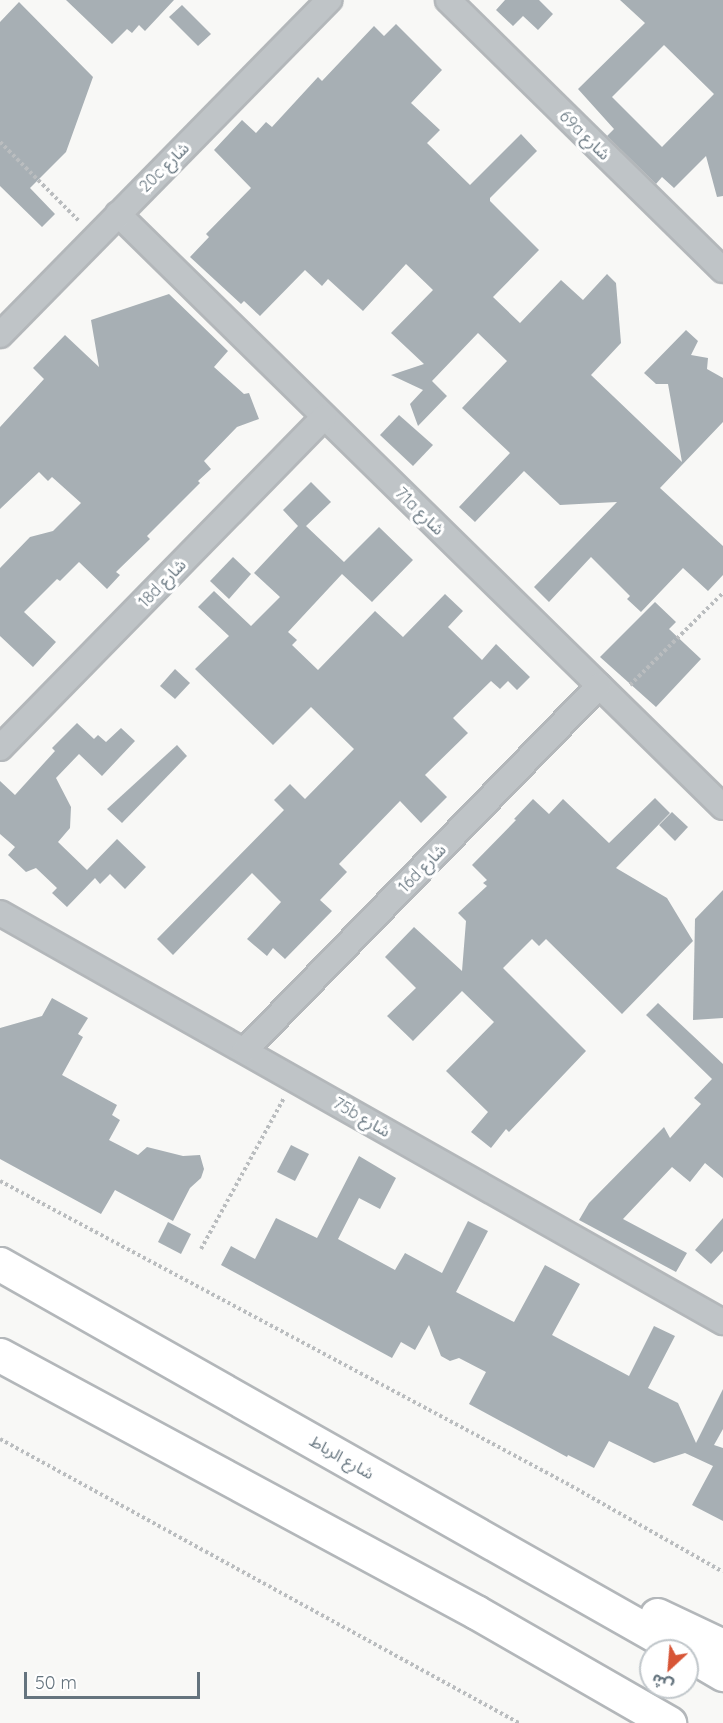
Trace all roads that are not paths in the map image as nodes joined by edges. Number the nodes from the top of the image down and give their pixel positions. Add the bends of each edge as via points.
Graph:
1 (329, 0) edge
2 (448, 0) edge
3 (118, 214) junction
4 (723, 270) edge
5 (0, 335) edge
6 (324, 417) junction
7 (607, 693) junction
8 (0, 748) edge
9 (723, 807) edge
10 (0, 913) edge
11 (245, 1050) junction
12 (0, 1264) edge
13 (723, 1322) edge
14 (0, 1355) edge
15 (513, 1554) junction
16 (662, 1639) edge
17 (723, 1646) edge
18 (699, 1660) edge
19 (723, 1674) edge
20 (669, 1723) edge

1 - 3 street, 20c شارع
2 - 4 street, 69a شارع
3 - 5 street, 20c شارع
3 - 6 street, 71a شارع
6 - 7 street, 71a شارع
6 - 8 street, 18d شارع
7 - 9 street, 71a شارع
7 - 11 street, 16d شارع
10 - 11 street, 75b شارع
11 - 13 street, 75b شارع
12 - 15 highway, شارع الرباط
14 - 20 highway via 476,1612
15 - 16 highway, شارع الرباط
15 - 17 highway
18 - 19 highway

